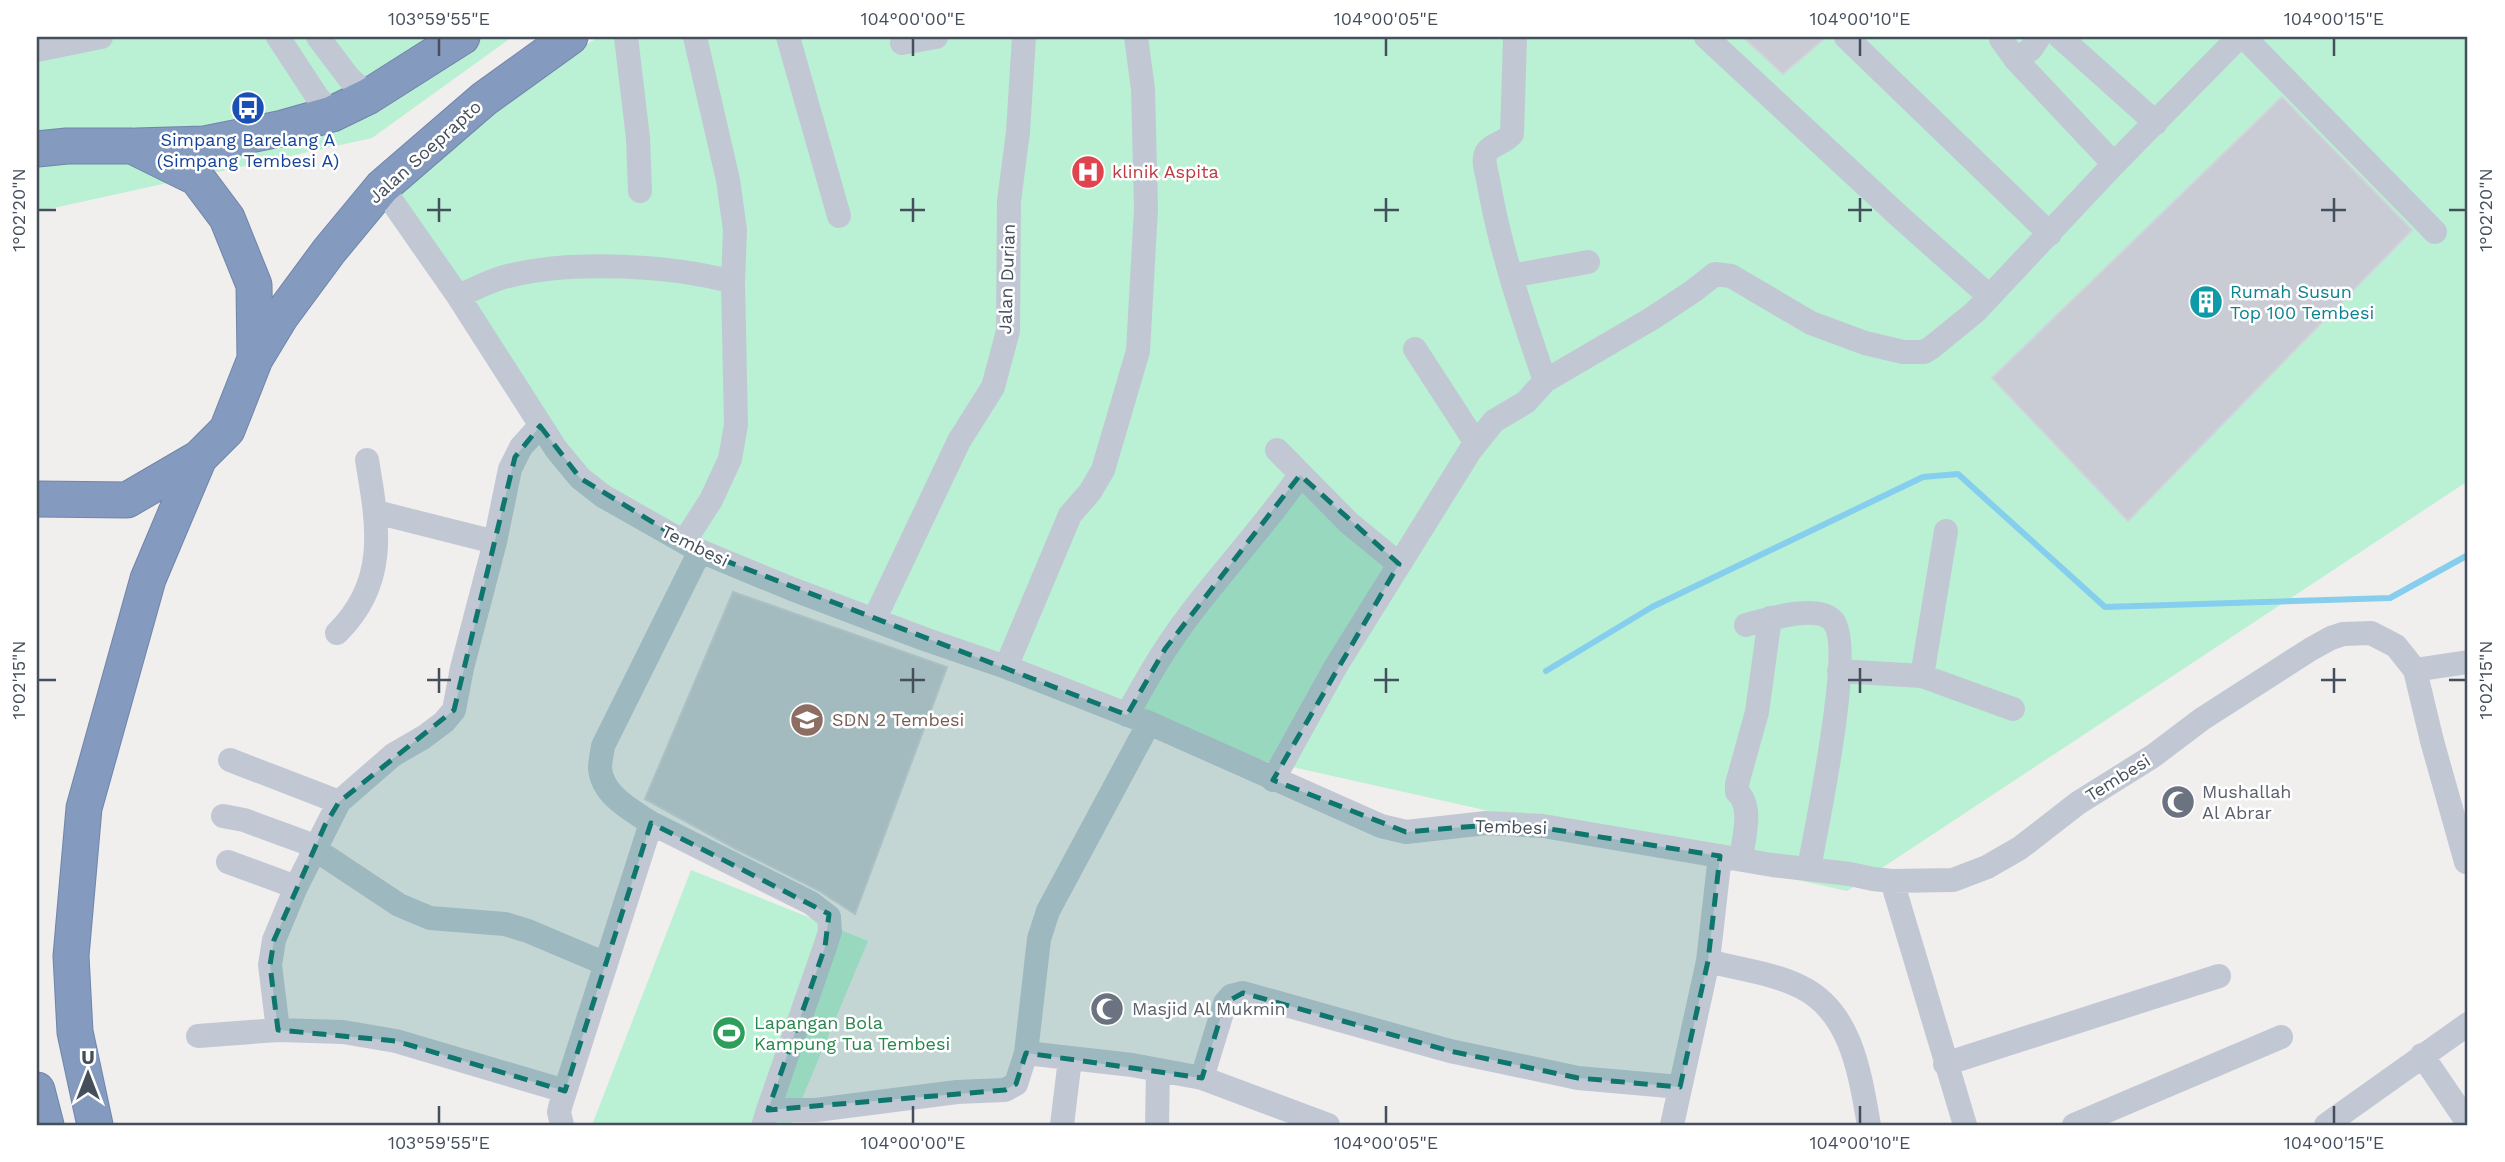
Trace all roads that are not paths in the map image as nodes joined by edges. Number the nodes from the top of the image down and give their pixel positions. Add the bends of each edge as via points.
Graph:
1 (102, 37) edge
2 (278, 37) edge
3 (318, 37) edge
4 (462, 37) edge
5 (570, 37) edge
6 (626, 37) edge
7 (695, 37) edge
8 (788, 37) edge
9 (936, 37) edge
10 (1024, 37) edge
11 (1515, 37) edge
12 (1706, 37) edge
13 (1846, 37) edge
14 (2002, 37) edge
15 (2039, 37) edge
16 (2060, 37) edge
17 (2242, 37) edge
18 (902, 43) dead end
19 (1137, 43) edge
20 (37, 50) edge
21 (2016, 61) junction
22 (369, 96) junction
23 (332, 114) junction
24 (2156, 123) junction
25 (132, 146) junction
26 (37, 149) edge
27 (2114, 164) junction
28 (382, 187) junction
29 (640, 191) dead end
30 (839, 216) dead end
31 (2435, 232) dead end
32 (2050, 234) junction
33 (1588, 262) dead end
34 (1510, 276) junction
35 (733, 282) junction
36 (458, 296) junction
37 (1989, 296) junction
38 (1415, 349) dead end
39 (255, 359) junction
40 (1545, 381) junction
41 (540, 426) junction
42 (1476, 443) junction
43 (1277, 450) dead end
44 (199, 458) junction
45 (367, 460) dead end
46 (1300, 475) junction
47 (37, 499) edge
48 (376, 512) junction
49 (1946, 531) dead end
50 (495, 542) junction
51 (692, 547) junction
52 (1399, 564) junction
53 (874, 618) junction
54 (337, 633) dead end
55 (2468, 662) edge
56 (1006, 667) junction
57 (2414, 670) junction
58 (1839, 671) junction
59 (1922, 676) junction
60 (2014, 709) dead end
61 (1138, 719) junction
62 (230, 760) dead end
63 (1273, 780) junction
64 (339, 802) junction
65 (223, 816) dead end
66 (651, 823) junction
67 (316, 849) junction
68 (1731, 858) junction
69 (228, 862) dead end
70 (2466, 862) dead end
71 (1809, 868) junction
72 (1892, 881) junction
73 (296, 887) junction
74 (1708, 961) junction
75 (606, 964) junction
76 (2219, 976) dead end
77 (2468, 1024) edge
78 (278, 1030) junction
79 (198, 1036) dead end
80 (2280, 1037) dead end
81 (1026, 1054) junction
82 (2422, 1055) junction
83 (1070, 1059) junction
84 (1945, 1064) junction
85 (1158, 1070) junction
86 (1202, 1078) junction
87 (1680, 1087) junction
88 (37, 1090) edge
89 (565, 1091) junction
90 (766, 1118) edge
91 (2468, 1123) edge
92 (46, 1125) edge
93 (95, 1125) edge
94 (562, 1125) edge
95 (1062, 1125) edge
96 (1157, 1125) edge
97 (1328, 1125) edge
98 (1672, 1125) edge
99 (1869, 1125) edge
100 (1965, 1125) edge
101 (2074, 1125) edge
102 (2326, 1125) edge

1 - 20 street
2 - 23 street
3 - 22 street
4 - 22 highway
5 - 28 highway, Jalan Soeprapto via 484,99
6 - 29 street
7 - 35 street via 728,180 735,230
8 - 30 street
9 - 18 street
10 - 53 street, Jalan Durian via 1009,201 1008,331 993,387 959,441
11 - 34 street via 1511,134 1490,148 1485,159
12 - 37 street
13 - 32 street
14 - 21 street
15 - 21 street
16 - 24 street
17 - 24 street
17 - 31 street
19 - 56 street via 1143,89 1146,209 1138,351 1103,470 1070,515
21 - 27 street
22 - 23 highway
23 - 25 highway via 205,144
24 - 27 street
25 - 26 highway
25 - 39 highway via 197,178 227,218 254,285
27 - 32 street
28 - 36 street, Tembesi
28 - 39 highway, Jalan Soeprapto via 281,316
32 - 37 street
33 - 34 street
34 - 40 street
35 - 36 street via 638,268 541,270 506,276
35 - 51 street via 736,425 730,458
36 - 41 street, Tembesi
37 - 40 street via 1932,347 1924,352 1903,352 1811,323 1731,276 1715,274 1651,319
38 - 42 street
39 - 44 highway via 227,430
40 - 42 street via 1526,402 1494,421
41 - 50 street via 521,447 510,469
41 - 51 street, Tembesi via 580,478
42 - 52 street
43 - 46 street
44 - 47 highway via 127,500
44 - 93 highway via 148,579 84,808 71,956 75,1032
45 - 48 street
46 - 52 street
46 - 61 street via 1165,649
48 - 50 street
48 - 54 street via 376,564 354,617
49 - 59 street
50 - 64 street via 454,710
51 - 53 street, Tembesi
51 - 66 street via 603,746 600,770 607,786 620,802
52 - 63 street
53 - 56 street, Tembesi
55 - 57 street
56 - 61 street, Tembesi
57 - 70 street
57 - 72 street, Tembesi via 2396,646 2381,636 2358,633 2331,638 2202,719 1987,867 1953,880
58 - 59 street
58 - 68 street via 1838,632 1832,619 1786,613 1758,622 1757,712 1737,784 1746,810
58 - 71 street via 1831,750
59 - 60 street
61 - 63 street, Tembesi
61 - 81 street via 1048,911 1039,939
62 - 64 street
63 - 68 street, Tembesi via 1381,826 1406,832 1512,823
64 - 67 street
65 - 67 street
66 - 75 street
66 - 90 street via 811,903 829,917 825,947
67 - 73 street
67 - 75 street via 399,905 430,918 505,924
68 - 71 street, Tembesi
68 - 74 street
69 - 73 street
71 - 72 street, Tembesi
72 - 84 street
73 - 78 street via 274,940 270,965
74 - 87 street
74 - 99 street via 1802,987 1838,1018 1853,1050
75 - 89 street
76 - 84 street
77 - 82 street
78 - 79 street
78 - 89 street via 343,1032 396,1041
80 - 101 street
81 - 83 street
81 - 90 street via 1016,1084 1005,1090 957,1092
82 - 91 street
82 - 102 street
83 - 85 street
83 - 95 street
84 - 100 street
85 - 86 street
85 - 96 street
86 - 87 street via 1225,1003 1243,993 1463,1054 1578,1078
86 - 97 street
87 - 98 street
88 - 92 highway
89 - 94 street via 559,1112

